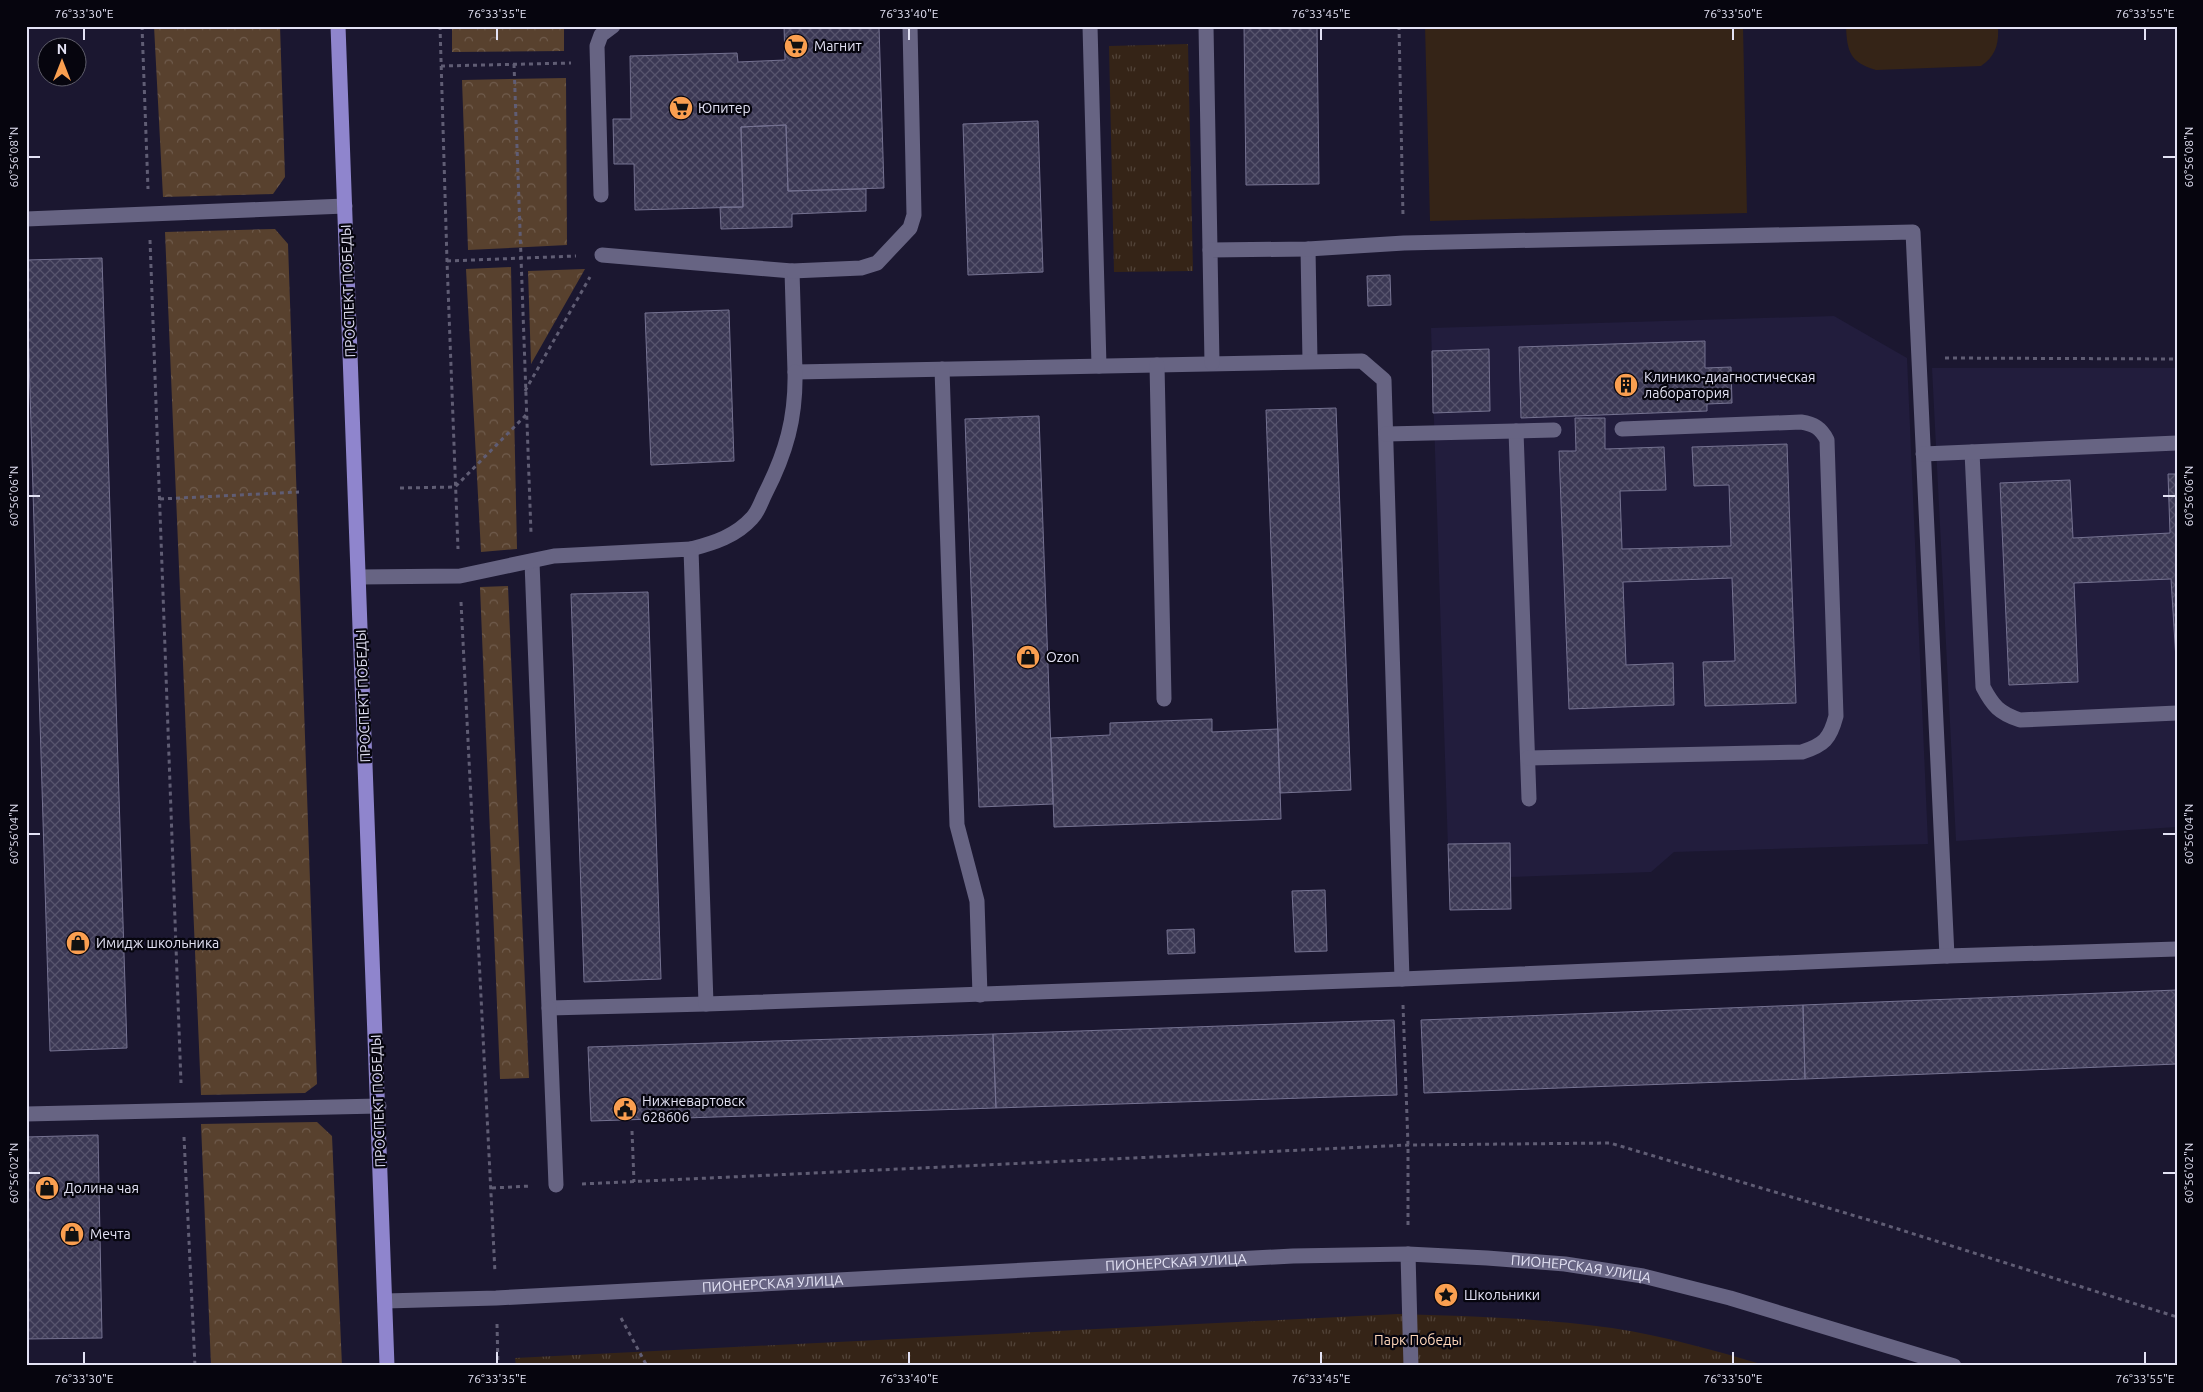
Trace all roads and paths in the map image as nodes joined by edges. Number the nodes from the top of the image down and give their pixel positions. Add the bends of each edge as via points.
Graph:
1 (142, 26) edge
2 (338, 26) edge
3 (440, 26) edge
4 (613, 26) edge
5 (910, 26) edge
6 (1090, 26) edge
7 (1206, 26) edge
8 (1399, 26) edge
9 (560, 63) dead end
10 (514, 64) junction
11 (441, 66) junction
12 (601, 195) dead end
13 (345, 206) junction
14 (149, 214) junction
15 (26, 219) edge
16 (1404, 243) junction
17 (1308, 249) junction
18 (1210, 250) junction
19 (602, 255) junction
20 (520, 257) junction
21 (447, 261) junction
22 (792, 271) junction
23 (1918, 358) junction
24 (2177, 359) edge
25 (1310, 362) junction
26 (1212, 363) junction
27 (1157, 364) junction
28 (1099, 366) junction
29 (942, 369) junction
30 (795, 372) junction
31 (524, 392) junction
32 (526, 415) junction
33 (1622, 428) dead end
34 (1554, 430) dead end
35 (1516, 431) junction
36 (1386, 434) junction
37 (2177, 443) edge
38 (1972, 452) junction
39 (1923, 454) junction
40 (455, 487) junction
41 (400, 488) dead end
42 (299, 492) dead end
43 (159, 499) junction
44 (691, 549) junction
45 (532, 562) junction
46 (460, 576) junction
47 (359, 577) junction
48 (1164, 699) dead end
49 (2177, 713) edge
50 (1528, 758) junction
51 (1530, 799) dead end
52 (2177, 948) edge
53 (1947, 956) junction
54 (1402, 979) junction
55 (980, 994) junction
56 (706, 1004) junction
57 (549, 1008) junction
58 (379, 1106) junction
59 (182, 1110) junction
60 (26, 1114) edge
61 (632, 1131) dead end
62 (1408, 1145) junction
63 (634, 1182) junction
64 (556, 1185) junction
65 (492, 1188) junction
66 (1408, 1221) dead end
67 (1408, 1254) junction
68 (606, 1292) junction
69 (496, 1298) junction
70 (385, 1301) junction
71 (2177, 1317) edge
72 (195, 1366) edge
73 (387, 1366) edge
74 (498, 1366) edge
75 (647, 1366) edge
76 (1411, 1366) edge
77 (1954, 1366) edge

1 - 14 path
2 - 13 main road, ПРОСПЕКТ ПОБЕДЫ
3 - 11 path
4 - 12 street via 601,35 597,46
5 - 22 street via 914,215 910,228 877,263 861,268
6 - 28 street
7 - 18 street
8 - 16 path
9 - 10 path
10 - 11 path
10 - 20 path
11 - 21 path
13 - 14 street
13 - 47 main road, ПРОСПЕКТ ПОБЕДЫ
14 - 15 street
14 - 43 path
16 - 17 street
16 - 23 street via 1913,232
17 - 18 street
17 - 25 street
18 - 26 street
19 - 20 path
19 - 22 street
19 - 31 path
20 - 21 path
20 - 31 path
21 - 40 path
22 - 30 street
23 - 24 path
23 - 39 street
25 - 26 street
25 - 36 street via 1362,361 1384,380
26 - 27 street
27 - 28 street
27 - 48 street
28 - 29 street
29 - 30 street
29 - 55 street via 957,825 977,901
30 - 44 street via 796,400 789,435 776,473 754,517 718,541
31 - 32 path
32 - 40 path
32 - 45 path
33 - 50 street via 1801,422 1813,424 1822,431 1826,440 1836,706 1831,734 1818,746 1802,752
34 - 35 street
35 - 36 street
35 - 50 street
36 - 54 street
37 - 38 street
38 - 39 street
38 - 49 street via 1983,686 1991,702 2004,715 2020,720
39 - 53 street
40 - 41 path
40 - 46 path
42 - 43 path
43 - 59 path
44 - 45 street via 570,554
44 - 56 street
45 - 46 street
45 - 57 street
46 - 47 street
46 - 65 path
47 - 58 main road, ПРОСПЕКТ ПОБЕДЫ
50 - 51 street
52 - 53 street
53 - 54 street
54 - 55 street
54 - 62 path
55 - 56 street
56 - 57 street
57 - 64 street
58 - 59 street
58 - 70 main road, ПРОСПЕКТ ПОБЕДЫ
59 - 60 street
59 - 72 path
61 - 63 path
62 - 63 path
62 - 66 path
62 - 71 path via 1610,1143
63 - 64 path
64 - 65 path
65 - 69 path
67 - 68 street, ПИОНЕРСКАЯ УЛИЦА via 1293,1256
67 - 76 street
67 - 77 street, ПИОНЕРСКАЯ УЛИЦА via 1565,1264 1643,1276 1730,1298
68 - 69 street, ПИОНЕРСКАЯ УЛИЦА
68 - 75 path
69 - 70 street, ПИОНЕРСКАЯ УЛИЦА
69 - 74 path
70 - 73 main road, ПРОСПЕКТ ПОБЕДЫ

